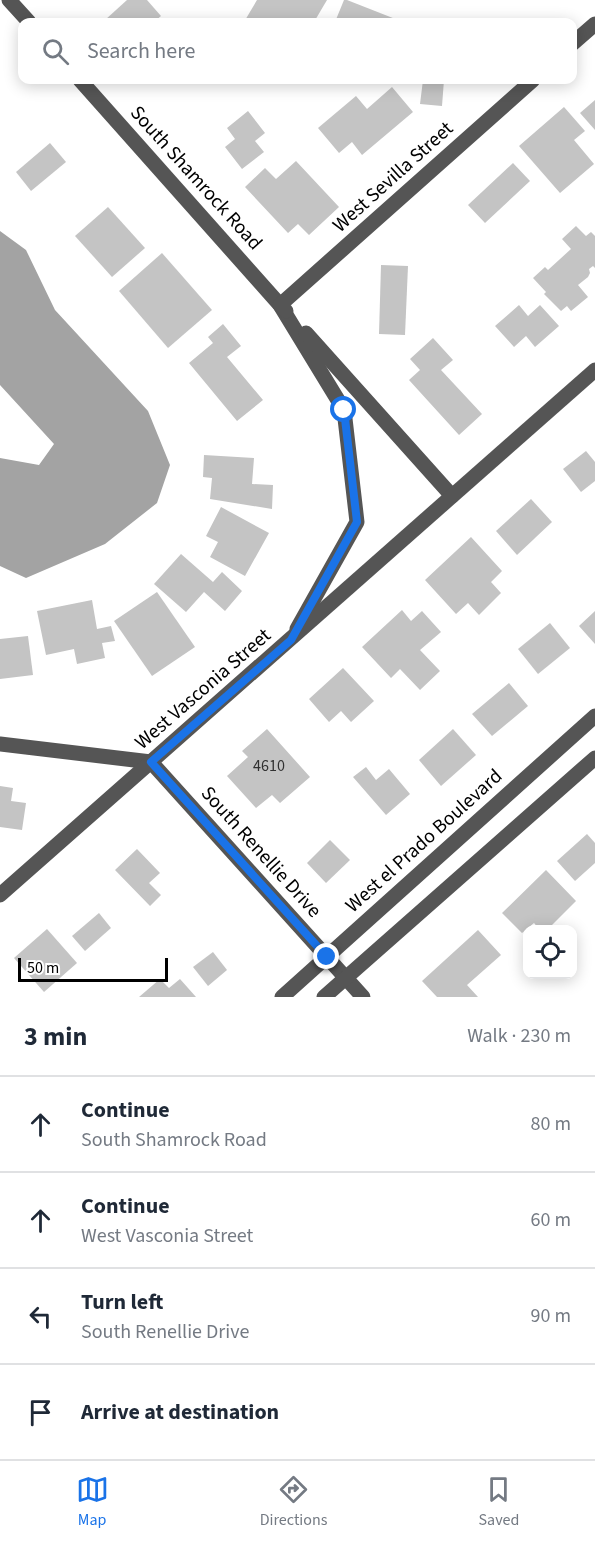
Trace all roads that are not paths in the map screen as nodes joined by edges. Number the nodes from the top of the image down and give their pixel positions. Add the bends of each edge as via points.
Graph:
1 (9, 0) edge
2 (25, 18) edge
3 (595, 24) edge
4 (577, 40) edge
5 (84, 84) edge
6 (529, 84) edge
7 (280, 305) junction
8 (595, 370) edge
9 (452, 496) junction
10 (291, 640) junction
11 (595, 716) edge
12 (0, 744) edge
13 (595, 758) edge
14 (151, 762) junction
15 (0, 895) edge
16 (327, 957) junction
17 (346, 977) junction
18 (282, 997) edge
19 (324, 997) edge
20 (363, 997) edge

1 - 2 street
3 - 4 street
5 - 7 street, South Shamrock Road
6 - 7 street, West Sevilla Street
7 - 9 street, South Shamrock Road
7 - 10 street, South Shamrock Road via 344,410 357,522
8 - 9 street, West Vasconia Street
9 - 10 street, West Vasconia Street
10 - 14 street, West Vasconia Street
11 - 16 street, West el Prado Boulevard
12 - 14 street
13 - 17 street
14 - 15 street, West Vasconia Street
14 - 16 street, South Renellie Drive
16 - 17 street, South Renellie Drive
16 - 18 street, West el Prado Boulevard
17 - 19 street
17 - 20 street, South Renellie Drive

